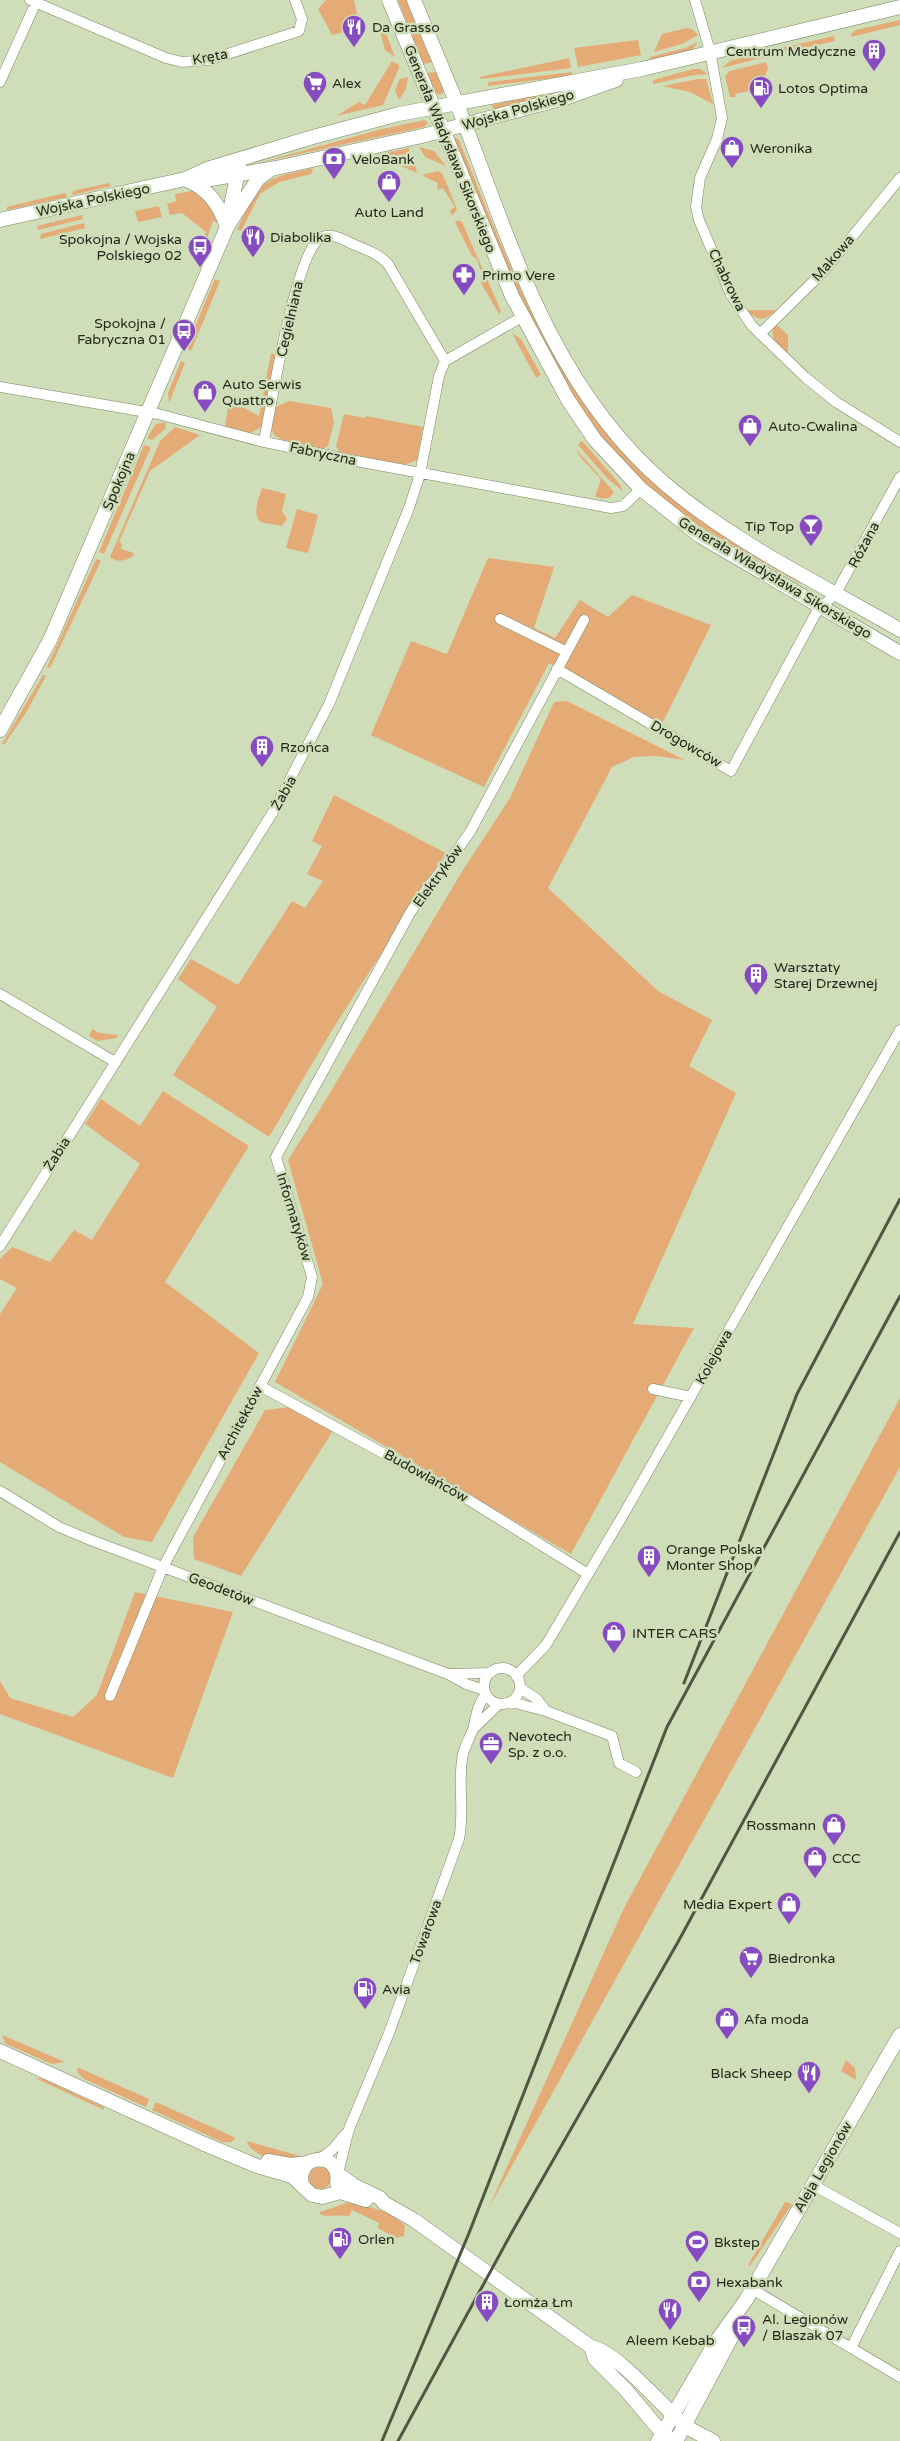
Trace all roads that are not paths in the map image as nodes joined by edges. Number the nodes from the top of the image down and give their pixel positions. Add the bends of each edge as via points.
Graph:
1 (295, 0) edge
2 (389, 0) edge
3 (414, 0) edge
4 (696, 0) edge
5 (34, 1) edge
6 (900, 7) edge
7 (710, 51) junction
8 (642, 69) junction
9 (0, 82) edge
10 (455, 103) junction
11 (434, 107) junction
12 (465, 125) junction
13 (444, 131) junction
14 (241, 158) junction
15 (276, 168) junction
16 (237, 174) junction
17 (185, 179) junction
18 (898, 184) edge
19 (0, 220) edge
20 (228, 227) junction
21 (522, 317) junction
22 (760, 334) junction
23 (445, 361) junction
24 (0, 387) edge
25 (148, 413) junction
26 (264, 442) junction
27 (900, 442) edge
28 (420, 474) junction
29 (900, 477) edge
30 (640, 489) junction
31 (836, 593) junction
32 (820, 607) junction
33 (500, 618) dead end
34 (584, 620) dead end
35 (900, 630) edge
36 (567, 652) junction
37 (900, 653) edge
38 (557, 670) junction
39 (0, 730) edge
40 (0, 994) edge
41 (900, 1030) edge
42 (115, 1062) junction
43 (276, 1157) joint
44 (0, 1246) edge
45 (312, 1277) joint
46 (260, 1386) junction
47 (653, 1389) dead end
48 (691, 1397) junction
49 (0, 1491) edge
50 (162, 1567) junction
51 (588, 1574) junction
52 (448, 1674) junction
53 (490, 1674) junction
54 (516, 1676) junction
55 (520, 1688) junction
56 (485, 1692) junction
57 (110, 1696) dead end
58 (511, 1702) junction
59 (499, 1704) junction
60 (546, 1711) junction
61 (473, 1728) junction
62 (636, 1772) dead end
63 (900, 2035) edge
64 (0, 2051) edge
65 (349, 2129) junction
66 (243, 2158) junction
67 (314, 2161) junction
68 (338, 2174) junction
69 (302, 2185) junction
70 (813, 2185) junction
71 (331, 2193) junction
72 (384, 2203) junction
73 (900, 2233) edge
74 (900, 2251) edge
75 (749, 2294) junction
76 (591, 2347) junction
77 (851, 2348) junction
78 (900, 2376) edge
79 (673, 2412) junction
80 (686, 2426) junction
81 (667, 2439) edge
82 (713, 2441) edge

1 - 5 street, Kręta via 302,19 299,31 209,60 191,62 166,58
2 - 11 main road, Generała Władysława Sikorskiego
3 - 10 main road, Generała Władysława Sikorskiego
4 - 7 street, Chabrowa
5 - 9 street
6 - 7 main road, Wojska Polskiego
7 - 8 main road, Wojska Polskiego
7 - 22 street, Chabrowa via 722,118 717,140 700,178 697,213 731,295
8 - 10 main road, Wojska Polskiego
8 - 12 main road, Wojska Polskiego via 568,97
10 - 11 main road, Wojska Polskiego
10 - 12 main road, Generała Władysława Sikorskiego
11 - 13 main road, Generała Władysława Sikorskiego
11 - 14 main road, Wojska Polskiego
12 - 13 main road, Wojska Polskiego
12 - 31 main road, Generała Władysława Sikorskiego via 542,321 576,382 603,419 653,473 691,505
13 - 15 main road, Wojska Polskiego
13 - 21 main road, Generała Władysława Sikorskiego
14 - 16 main road, Spokojna
14 - 17 main road, Wojska Polskiego
15 - 16 main road, Wojska Polskiego
15 - 20 main road, Spokojna via 258,179
16 - 17 main road, Wojska Polskiego
16 - 20 main road, Spokojna via 228,212
17 - 19 main road, Wojska Polskiego
17 - 20 main road via 198,185 212,198
18 - 22 street, Makowa via 825,270
20 - 25 main road, Spokojna
21 - 23 street
21 - 30 main road, Generała Władysława Sikorskiego via 581,420
22 - 27 street, Chabrowa via 820,390
23 - 26 street, Cegielniana via 384,260 335,236 319,239 295,290
23 - 28 street via 439,376
24 - 25 street, Fabryczna
25 - 26 street, Fabryczna
25 - 39 main road, Spokojna via 50,640
26 - 28 street, Fabryczna
28 - 30 street, Fabryczna via 612,508 624,506
28 - 42 street, Żabia via 409,508 309,747 273,812
29 - 31 street, Różana
30 - 32 main road, Generała Władysława Sikorskiego via 700,536
31 - 32 street, Różana
31 - 35 main road, Generała Władysława Sikorskiego
32 - 37 main road, Generała Władysława Sikorskiego
32 - 38 street, Drogowców via 732,771
33 - 36 street
34 - 36 street, Elektryków
36 - 38 street, Elektryków
38 - 43 street, Elektryków via 470,832 410,913
40 - 42 street
41 - 48 street, Kolejowa
42 - 44 street, Żabia
43 - 45 street, Informatyków
45 - 46 street, Architektów via 308,1297
46 - 50 street, Architektów
46 - 51 street, Budowlańców via 469,1500
47 - 48 street
48 - 51 street, Kolejowa
49 - 50 street, Geodetów via 59,1527
50 - 52 street, Geodetów
50 - 57 street, Architektów
51 - 54 street, Kolejowa via 546,1645
52 - 53 street
52 - 56 street
53 - 54 street via 494,1670 506,1669
53 - 56 street via 485,1681
54 - 55 street
55 - 58 street
55 - 60 street via 537,1699
56 - 59 street
56 - 61 street, Towarowa via 476,1711
58 - 59 street
58 - 60 street
59 - 61 street
60 - 62 street via 612,1736 619,1763
61 - 65 street, Towarowa via 463,1754 459,1839 389,2032
63 - 70 main road, Aleja Legionów
64 - 66 main road via 202,2143
65 - 67 street, Towarowa via 333,2149
65 - 68 street, Towarowa
66 - 67 main road via 291,2165
66 - 69 main road via 257,2166 292,2176
67 - 68 main road via 332,2165
67 - 69 main road via 301,2175
68 - 71 main road via 337,2185
68 - 72 main road
69 - 71 main road via 308,2193 317,2196
70 - 73 street
70 - 75 main road, Aleja Legionów
71 - 72 main road via 340,2192
72 - 76 main road via 432,2232
74 - 77 street
75 - 77 street
75 - 79 main road, Aleja Legionów
75 - 80 main road, Aleja Legionów via 730,2340
76 - 79 main road via 601,2349
76 - 81 main road via 595,2359
77 - 78 street
79 - 80 main road
79 - 81 main road, Aleja Legionów
80 - 81 main road, Aleja Legionów
80 - 82 main road

